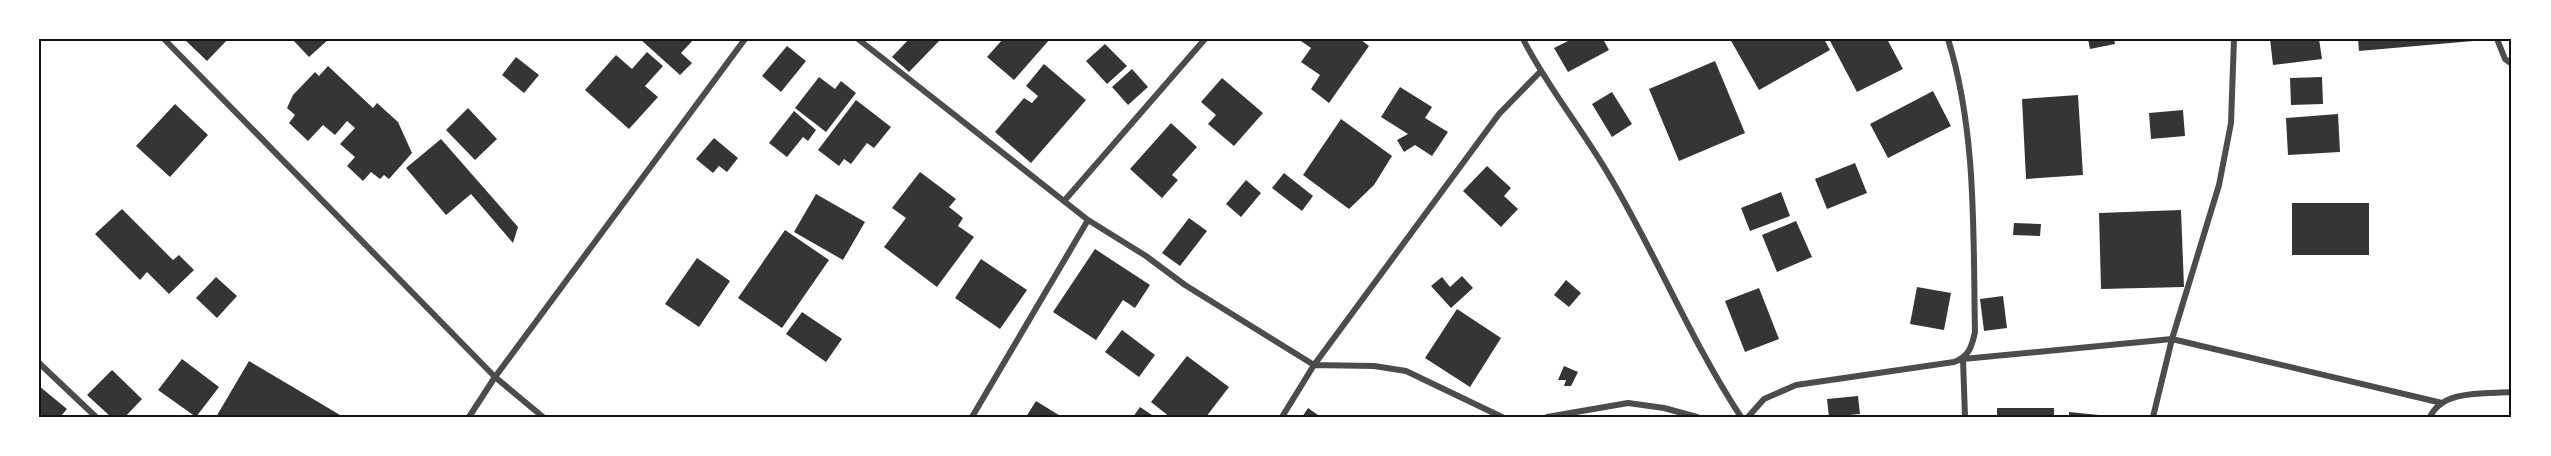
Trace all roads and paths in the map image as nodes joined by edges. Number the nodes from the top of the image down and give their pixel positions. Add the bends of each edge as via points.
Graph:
1 (164, 39) edge
2 (745, 39) edge
3 (858, 39) edge
4 (1205, 39) edge
5 (1523, 39) edge
6 (1948, 39) edge
7 (2234, 39) edge
8 (2497, 39) edge
9 (2512, 64) edge
10 (1540, 72) junction
11 (1065, 200) junction
12 (1088, 219) junction
13 (2172, 339) junction
14 (1963, 359) junction
15 (39, 363) edge
16 (1314, 365) junction
17 (495, 377) junction
18 (2512, 392) edge
19 (2442, 403) junction
20 (96, 417) edge
21 (469, 417) edge
22 (543, 417) edge
23 (972, 417) edge
24 (1282, 417) edge
25 (1502, 417) edge
26 (1547, 417) edge
27 (1696, 417) edge
28 (1741, 417) edge
29 (1748, 417) edge
30 (1965, 417) edge
31 (2153, 417) edge
32 (2430, 417) edge

1 - 17 street
2 - 17 street
3 - 11 street
4 - 11 street
5 - 10 street
6 - 14 street via 1964,116 1971,176 1975,332
7 - 13 street via 2231,123 2219,184
8 - 9 street via 2505,59
10 - 16 street via 1498,114
10 - 28 street via 1610,176 1719,383
11 - 12 street
12 - 16 street
12 - 23 street
13 - 14 street
13 - 19 street
13 - 31 street
14 - 29 street via 1796,385 1764,399
14 - 30 street
15 - 20 street
16 - 24 street
16 - 25 street via 1406,371
17 - 21 street
17 - 22 street
18 - 19 street via 2451,397
19 - 32 street
26 - 27 street via 1628,403

